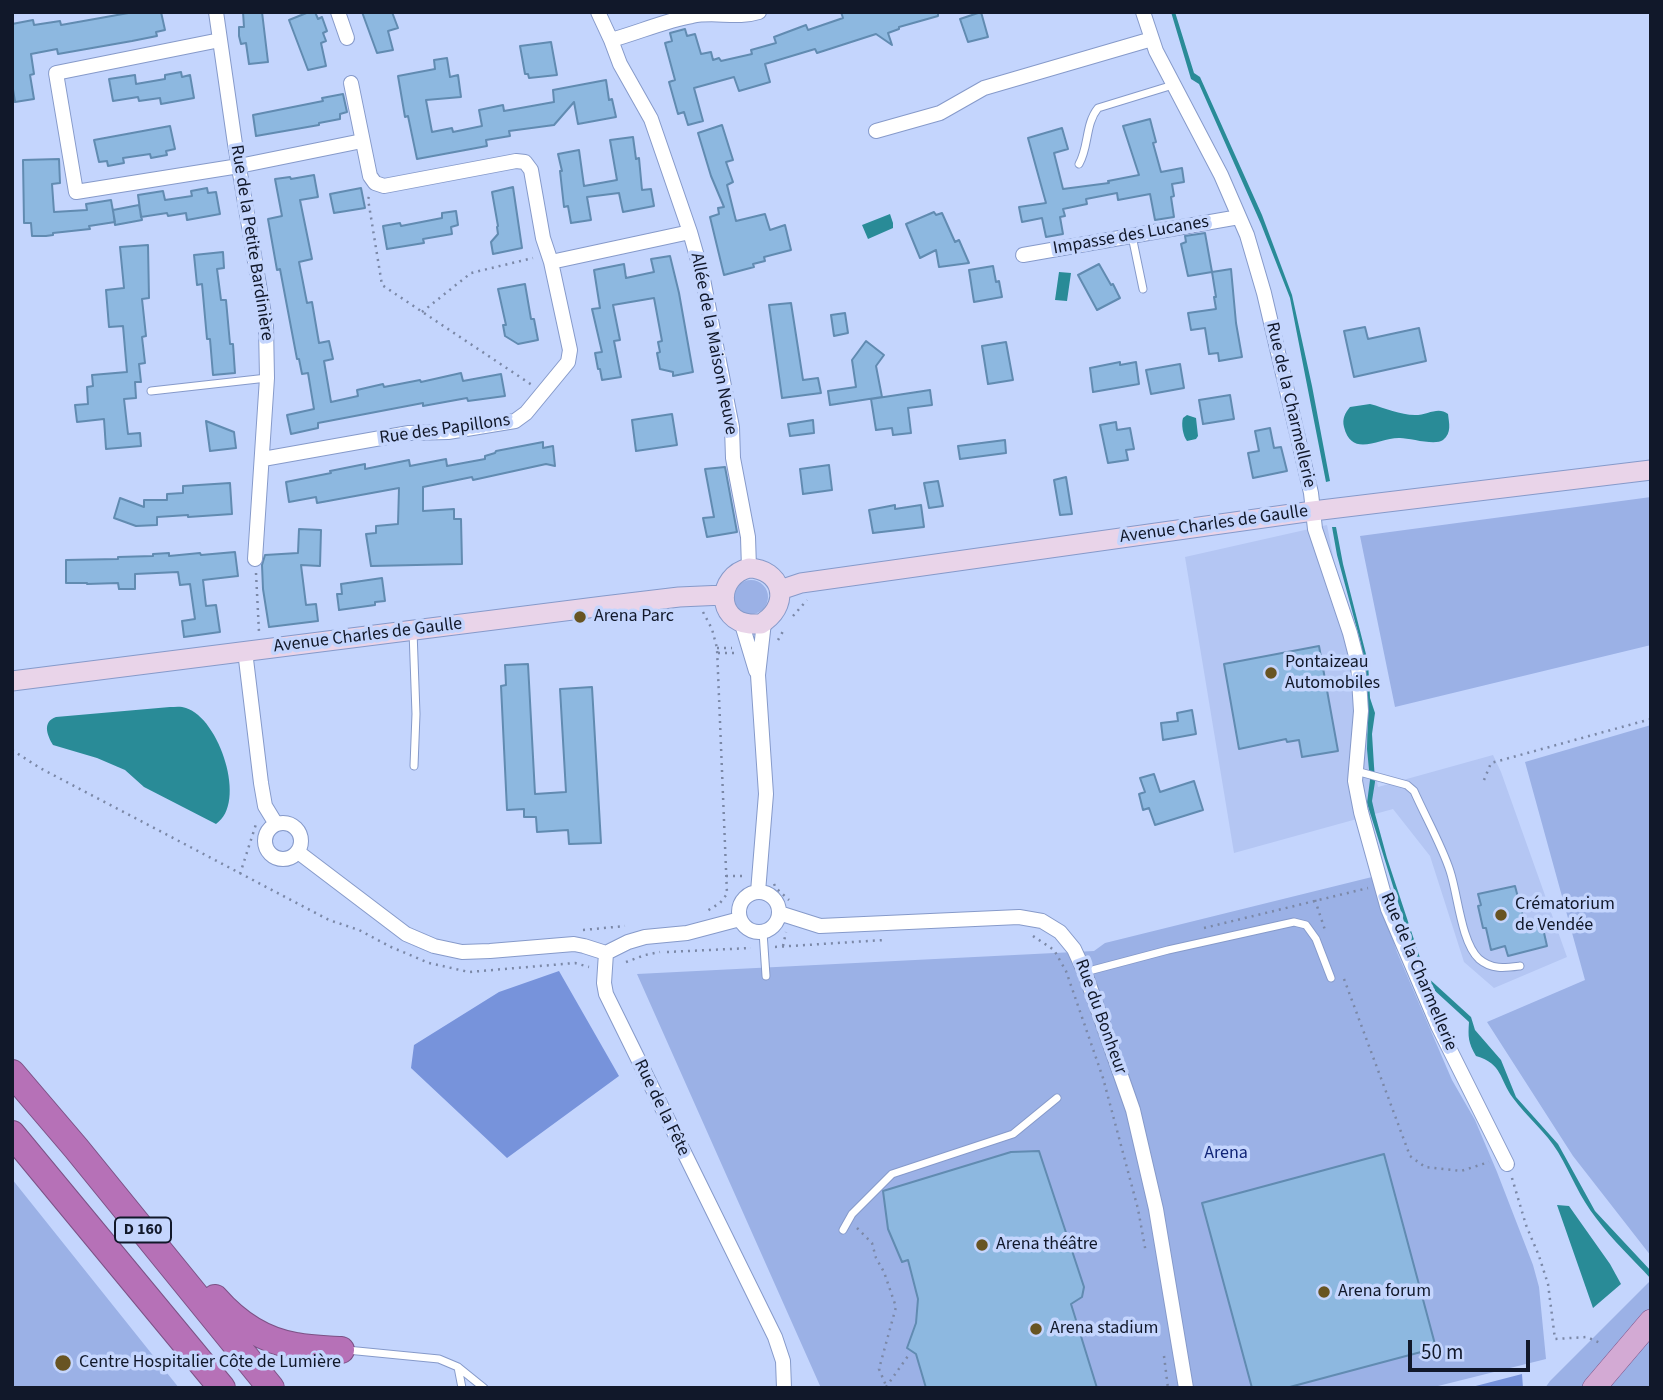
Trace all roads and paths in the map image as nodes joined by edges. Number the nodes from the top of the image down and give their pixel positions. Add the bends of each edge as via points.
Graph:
1 (216, 12) edge
2 (338, 12) edge
3 (598, 12) edge
4 (759, 12) edge
5 (1143, 12) edge
6 (347, 38) dead end
7 (1152, 38) junction
8 (220, 40) junction
9 (611, 40) junction
10 (351, 83) dead end
11 (1174, 85) junction
12 (876, 131) dead end
13 (362, 141) junction
14 (1079, 164) dead end
15 (239, 166) junction
16 (375, 183) junction
17 (1239, 217) junction
18 (690, 232) junction
19 (1132, 236) junction
20 (1023, 255) dead end
21 (549, 259) junction
22 (1143, 289) dead end
23 (422, 312) junction
24 (267, 378) junction
25 (151, 391) dead end
26 (543, 392) junction
27 (262, 459) junction
28 (1651, 470) edge
29 (1313, 511) junction
30 (255, 559) joint
31 (749, 568) junction
32 (779, 590) junction
33 (701, 595) junction
34 (724, 595) junction
35 (741, 621) junction
36 (764, 622) junction
37 (413, 630) junction
38 (252, 650) junction
39 (758, 675) junction
40 (12, 681) edge
41 (1651, 719) edge
42 (12, 750) edge
43 (414, 766) dead end
44 (1360, 772) junction
45 (1484, 780) dead end
46 (265, 806) junction
47 (275, 824) junction
48 (298, 852) junction
49 (240, 874) junction
50 (1381, 885) junction
51 (758, 892) junction
52 (1315, 900) junction
53 (701, 913) dead end
54 (779, 914) junction
55 (740, 919) junction
56 (631, 925) dead end
57 (576, 930) dead end
58 (1197, 930) dead end
59 (763, 932) junction
60 (1327, 935) dead end
61 (1031, 936) dead end
62 (884, 940) dead end
63 (764, 947) junction
64 (605, 960) junction
65 (1520, 966) dead end
66 (1085, 972) junction
67 (1342, 974) dead end
68 (766, 976) dead end
69 (1331, 978) dead end
70 (12, 1073) edge
71 (1057, 1098) dead end
72 (12, 1135) edge
73 (76, 1148) junction
74 (1506, 1161) junction
75 (852, 1214) junction
76 (843, 1230) dead end
77 (1148, 1262) dead end
78 (1651, 1321) edge
79 (1600, 1343) dead end
80 (341, 1350) joint
81 (1163, 1353) dead end
82 (908, 1356) dead end
83 (458, 1367) junction
84 (886, 1387) edge
85 (222, 1388) edge
86 (271, 1388) edge
87 (462, 1388) edge
88 (484, 1388) edge
89 (783, 1388) edge
90 (1168, 1388) edge
91 (1186, 1388) edge
92 (1594, 1388) edge

1 - 8 street, Rue de la Petite Bardinière
2 - 6 street
3 - 9 street, Allée de la Maison Neuve
4 - 9 street via 691,16
5 - 7 street, Rue de la Charmellerie
7 - 11 street, Rue de la Charmellerie
7 - 12 street via 984,88 940,113
8 - 15 street, Rue de la Petite Bardinière
8 - 15 street via 56,73 76,192
9 - 18 street, Allée de la Maison Neuve via 651,119
10 - 13 street
11 - 14 lane via 1098,108
11 - 17 street, Rue de la Charmellerie
13 - 15 street
13 - 16 street
15 - 24 street, Rue de la Petite Bardinière via 266,326
16 - 21 street, Rue des Papillons via 384,186 525,162 531,170
16 - 23 path via 368,199 382,285
17 - 19 street, Impasse des Lucanes
17 - 29 street, Rue de la Charmellerie via 1265,293
18 - 21 street
18 - 31 street, Allée de la Maison Neuve via 732,427
19 - 20 street, Impasse des Lucanes
19 - 22 lane
21 - 23 path via 471,273
21 - 26 street, Rue des Papillons via 570,350 568,362
23 - 26 path
24 - 25 lane
24 - 27 street, Rue de la Petite Bardinière
26 - 27 street, Rue des Papillons via 515,421 449,432 409,433
27 - 30 street, Rue de la Petite Bardinière
28 - 29 main road, Avenue Charles de Gaulle
29 - 32 main road, Avenue Charles de Gaulle via 801,583
29 - 44 street, Rue de la Charmellerie via 1358,664
30 - 38 path
31 - 32 main road via 765,571
31 - 34 main road via 735,574
32 - 36 main road via 777,609
33 - 34 main road, Avenue Charles de Gaulle
33 - 37 main road, Avenue Charles de Gaulle
33 - 53 path via 717,648 727,894 720,904
34 - 35 main road via 730,613
35 - 36 main road
35 - 39 street
36 - 39 street
37 - 38 main road, Avenue Charles de Gaulle
37 - 43 lane
38 - 40 main road, Avenue Charles de Gaulle
38 - 46 street
39 - 51 street via 766,794
41 - 45 path via 1491,763
42 - 49 path
44 - 50 street, Rue de la Charmellerie via 1355,781
44 - 65 lane via 1414,791 1450,869 1469,947 1490,967
46 - 47 street
46 - 49 path
47 - 48 street via 288,823 298,830 302,841
47 - 48 street via 265,838 271,855 282,859
48 - 64 street via 406,934 434,946 462,952 574,944
49 - 64 path via 329,920 429,963 469,972 575,963 594,969
50 - 52 path
50 - 74 street, Rue de la Charmellerie via 1438,1026
51 - 54 street via 770,896
51 - 55 street via 741,902
52 - 58 path
52 - 60 path
54 - 59 street via 774,925
54 - 66 street, Rue du Bonheur via 820,926 1019,917 1042,921 1067,940
55 - 59 street via 750,930
55 - 64 street via 628,942
56 - 57 path
59 - 63 lane
61 - 77 path via 1054,950 1066,971 1103,1078
62 - 63 path
63 - 64 path via 663,952 622,963
63 - 68 lane
64 - 89 street, Rue de la Fête via 606,994 775,1337 783,1361
66 - 69 lane via 1294,922 1306,925 1316,939
66 - 91 street, Rue du Bonheur via 1133,1110 1156,1209
67 - 74 path via 1410,1156 1425,1167 1461,1171
70 - 73 highway, D 160
71 - 75 lane via 1013,1134 892,1174
72 - 85 highway, D 160
73 - 80 highway via 222,1306 249,1328 295,1346
73 - 86 highway, D 160
74 - 79 path via 1548,1284 1555,1339 1587,1337
75 - 76 lane
75 - 84 path via 858,1231 872,1243 896,1307 879,1369
78 - 92 main road
80 - 83 lane via 439,1359
81 - 90 path
82 - 84 path
83 - 87 lane
83 - 88 lane

